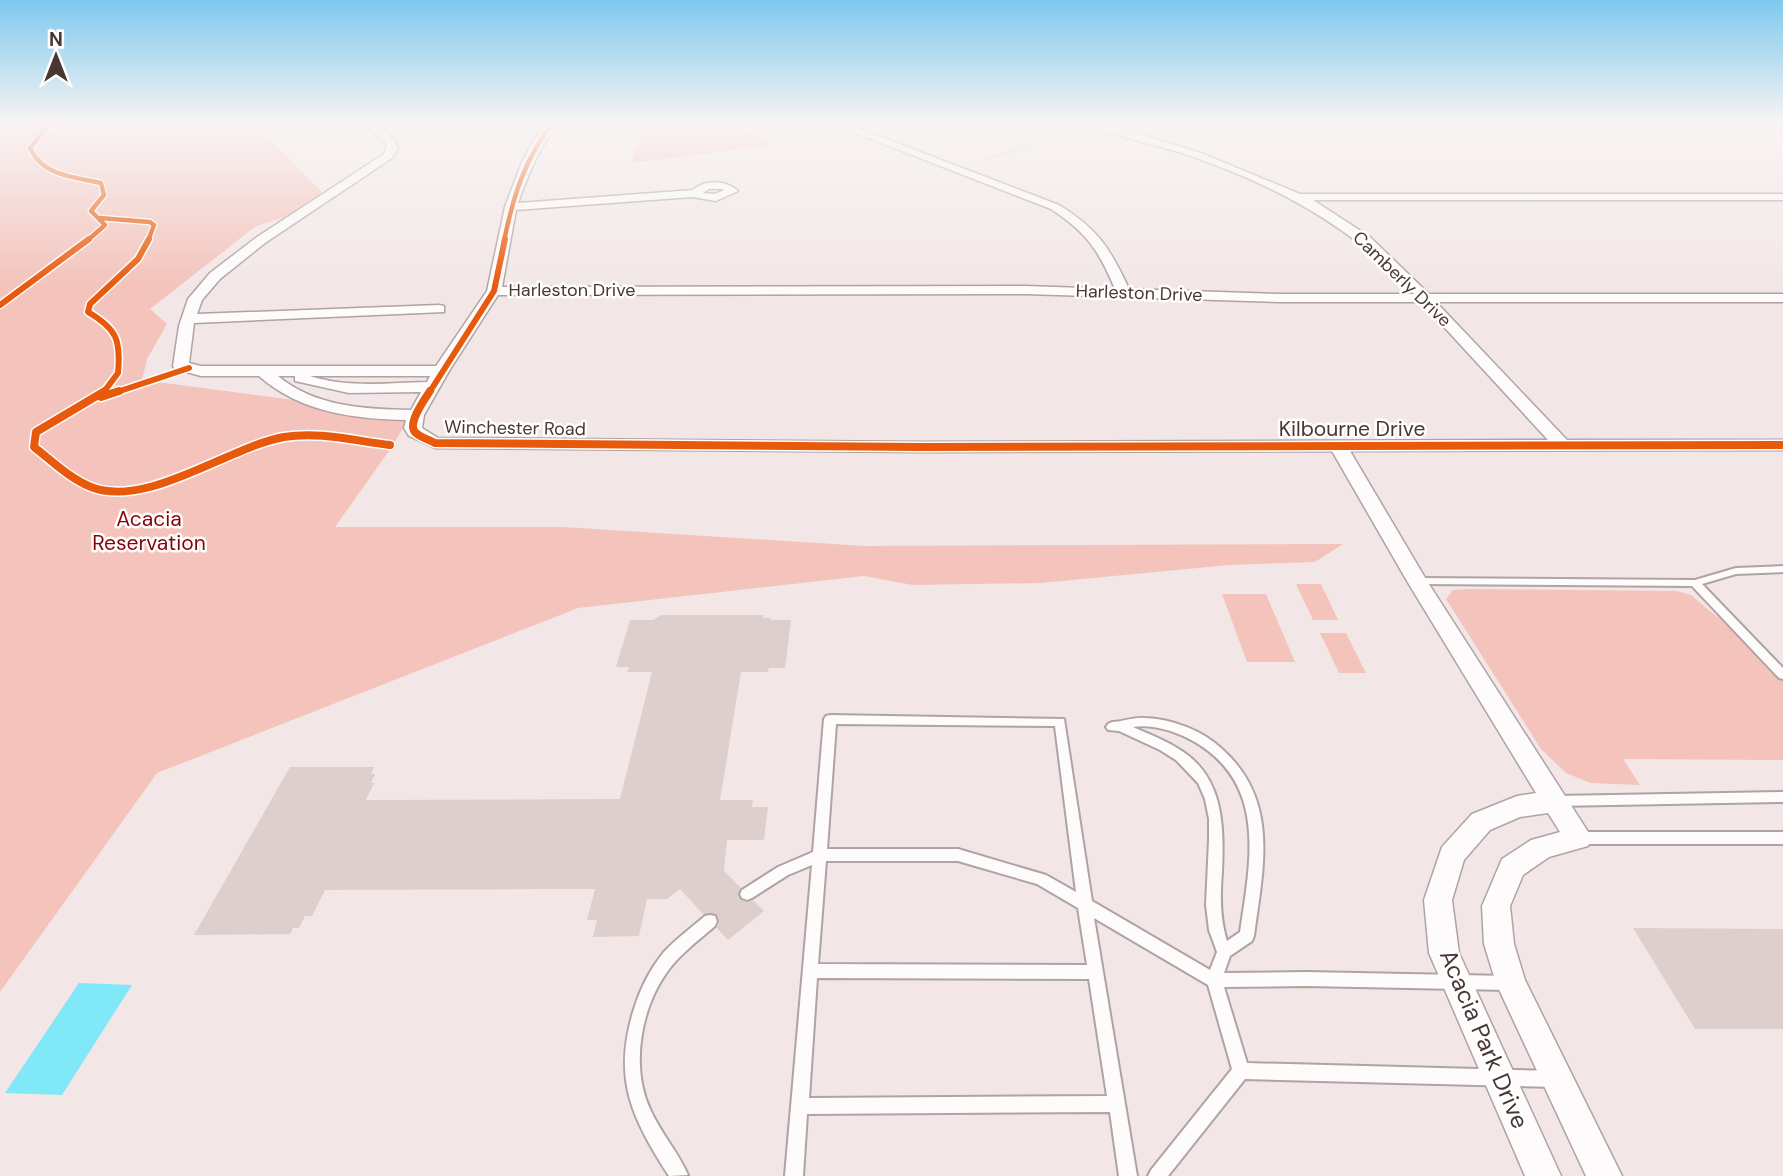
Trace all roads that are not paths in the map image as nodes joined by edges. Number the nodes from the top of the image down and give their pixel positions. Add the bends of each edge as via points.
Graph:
1 (356, 177) edge
2 (522, 177) edge
3 (976, 177) edge
4 (1249, 177) edge
5 (696, 193) dead end
6 (1295, 197) junction
7 (1783, 197) edge
8 (511, 207) junction
9 (495, 291) junction
10 (1123, 292) junction
11 (1424, 298) junction
12 (1783, 298) edge
13 (439, 309) dead end
14 (188, 319) junction
15 (263, 371) junction
16 (286, 371) junction
17 (441, 371) junction
18 (433, 387) junction
19 (416, 415) junction
20 (1561, 444) junction
21 (1783, 445) edge
22 (922, 447) joint
23 (1339, 448) junction
24 (1783, 569) edge
25 (1417, 581) junction
26 (1695, 583) junction
27 (1783, 676) edge
28 (1783, 797) edge
29 (1556, 801) junction
30 (1578, 838) junction
31 (1783, 838) edge
32 (819, 855) junction
33 (747, 894) dead end
34 (1085, 905) junction
35 (710, 921) dead end
36 (1224, 952) junction
37 (809, 971) junction
38 (1096, 972) junction
39 (1214, 980) junction
40 (1457, 982) junction
41 (1511, 983) junction
42 (1241, 1071) junction
43 (1499, 1077) junction
44 (1557, 1079) junction
45 (1117, 1104) junction
46 (799, 1106) junction
47 (679, 1175) edge
48 (794, 1176) edge
49 (1128, 1176) edge
50 (1157, 1176) edge
51 (1542, 1176) edge
52 (1604, 1176) edge

1 - 14 street via 215,276 195,299
2 - 8 street, Winchester Road
3 - 10 street via 1055,207 1083,224 1102,243
4 - 6 street, Camberly Drive
5 - 8 street
6 - 7 street
6 - 11 street, Camberly Drive via 1368,241
8 - 9 street, Winchester Road
9 - 10 street, Harleston Drive
9 - 17 street, Winchester Road
10 - 11 street, Harleston Drive
11 - 12 street, Harleston Drive
11 - 20 street, Camberly Drive
13 - 14 street
14 - 15 street via 181,366 201,371
15 - 16 street
15 - 19 street via 279,387 313,403 382,415
16 - 17 street
16 - 18 street via 339,386
17 - 18 street, Winchester Road
18 - 19 street, Winchester Road
19 - 22 street, Winchester Road via 415,432 435,443
20 - 21 street, Kilbourne Drive
20 - 23 street, Kilbourne Drive
22 - 23 street, Kilbourne Drive
23 - 25 street
24 - 26 lane via 1736,571
25 - 26 lane
25 - 29 street
26 - 27 lane
28 - 29 lane
29 - 30 street
29 - 40 street, Acacia Park Drive via 1517,807 1481,822 1452,855 1438,900 1444,953
30 - 31 lane
30 - 41 street via 1541,848 1512,867 1496,906 1499,944
32 - 33 lane
32 - 34 lane via 958,855 1041,879
32 - 34 lane via 830,719 1060,722
32 - 37 lane
34 - 38 lane
34 - 39 lane
35 - 47 lane via 668,958 644,998 633,1046 635,1091 651,1131
36 - 36 lane via 1215,926 1216,818 1207,786 1187,761 1166,747 1117,727 1141,721 1175,727 1222,754 1247,783 1256,827 1247,936
36 - 39 lane
37 - 38 lane
37 - 46 lane
38 - 45 lane
39 - 40 lane
39 - 42 lane
40 - 41 lane
40 - 43 street, Acacia Park Drive
41 - 44 street
42 - 43 lane
42 - 50 lane
43 - 44 lane
43 - 51 street, Acacia Park Drive
44 - 52 street
45 - 46 lane
45 - 49 lane
46 - 48 lane

